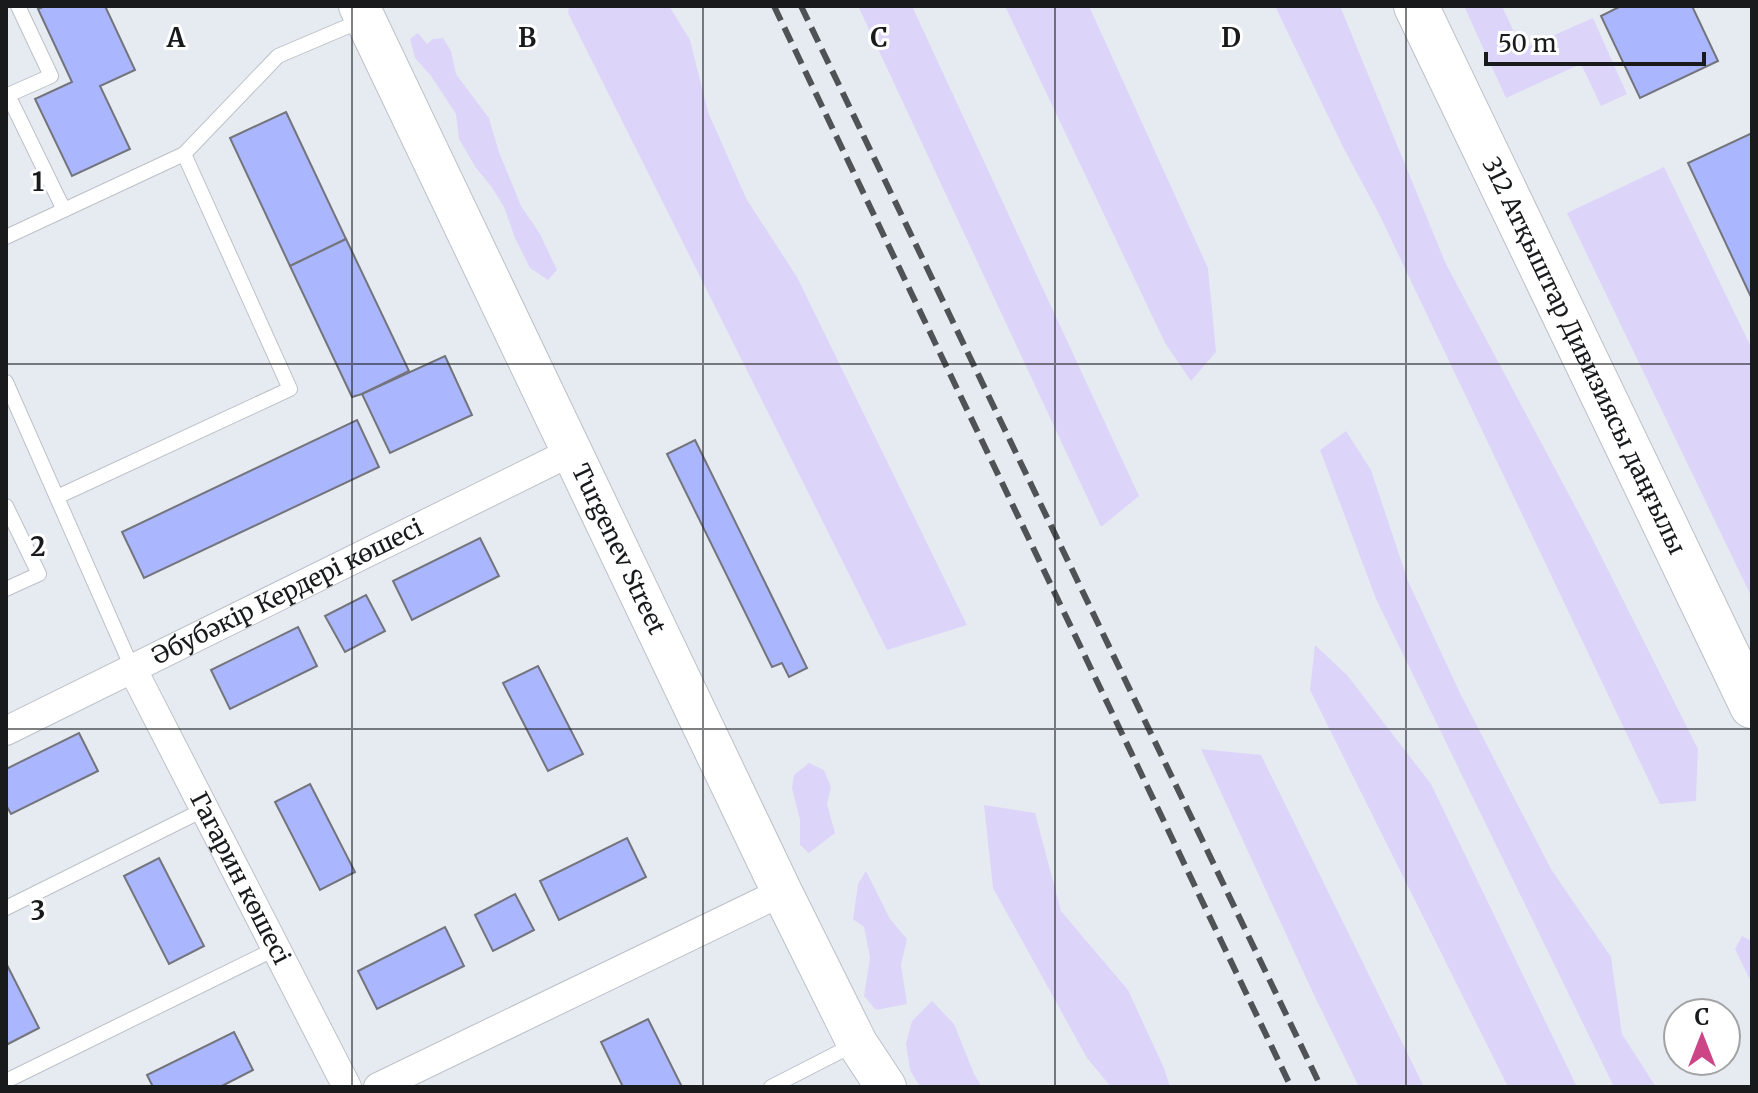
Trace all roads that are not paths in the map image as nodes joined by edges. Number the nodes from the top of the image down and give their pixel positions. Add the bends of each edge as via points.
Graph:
1 (18, 6) edge
2 (1416, 6) edge
3 (362, 12) edge
4 (184, 154) junction
5 (64, 210) junction
6 (6, 237) edge
7 (6, 382) edge
8 (571, 452) junction
9 (57, 497) junction
10 (6, 506) edge
11 (6, 589) edge
12 (133, 670) junction
13 (1752, 706) edge
14 (6, 731) edge
15 (205, 809) junction
16 (782, 892) junction
17 (6, 908) edge
18 (277, 948) junction
19 (857, 1043) junction
20 (6, 1081) edge
21 (347, 1087) edge
22 (378, 1087) edge
23 (771, 1087) edge
24 (886, 1087) edge

1 - 5 lane via 51,76 8,95
2 - 13 highway, 312 Атқыштар Дивизиясы даңғылы
3 - 4 lane via 278,56
3 - 8 main road, Turgenev Street
4 - 5 lane
4 - 9 lane via 290,389
5 - 6 lane
7 - 9 lane
8 - 12 street, Әбубәкір Кердері көшесі
8 - 16 main road, Turgenev Street
9 - 12 lane
10 - 11 lane via 39,574
12 - 14 street, Әбубәкір Кердері көшесі
12 - 15 street, Гагарин көшесі
15 - 17 lane
15 - 18 street, Гагарин көшесі
16 - 19 main road, Turgenev Street
16 - 22 street
18 - 20 lane
18 - 21 street, Гагарин көшесі
19 - 23 lane
19 - 24 main road, Turgenev Street

